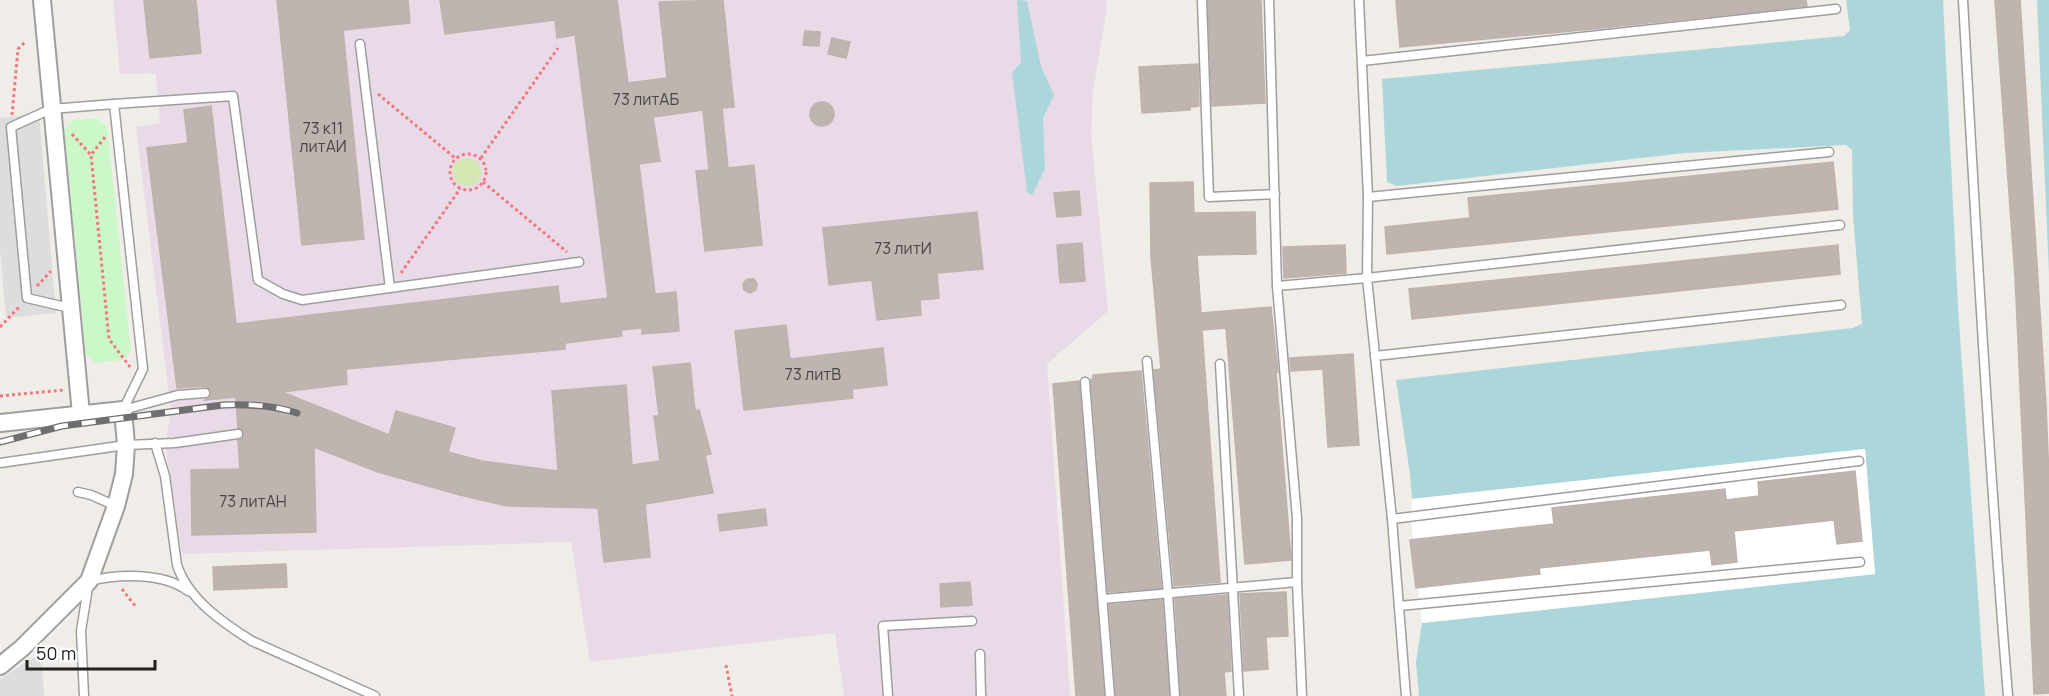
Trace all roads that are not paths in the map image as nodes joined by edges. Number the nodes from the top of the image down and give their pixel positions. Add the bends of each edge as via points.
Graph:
1 (42, 0) edge
2 (1202, 0) edge
3 (1269, 0) edge
4 (1359, 0) edge
5 (1963, 0) edge
6 (1836, 9) dead end
7 (360, 44) dead end
8 (1362, 61) junction
9 (114, 104) junction
10 (51, 110) junction
11 (1829, 152) dead end
12 (1275, 195) junction
13 (1368, 197) junction
14 (1840, 225) dead end
15 (579, 262) road end
16 (1367, 278) junction
17 (1277, 286) junction
18 (390, 288) junction
19 (1842, 305) dead end
20 (70, 308) junction
21 (1375, 356) junction
22 (1147, 361) dead end
23 (1220, 364) dead end
24 (1085, 382) dead end
25 (204, 393) dead end
26 (123, 410) junction
27 (81, 414) junction
28 (0, 423) edge
29 (238, 434) dead end
30 (155, 443) junction
31 (126, 445) junction
32 (1859, 462) dead end
33 (0, 463) edge
34 (78, 492) dead end
35 (116, 506) junction
36 (1392, 519) junction
37 (1860, 562) dead end
38 (89, 581) junction
39 (1297, 582) junction
40 (1231, 588) junction
41 (1168, 594) junction
42 (195, 597) junction
43 (1103, 599) junction
44 (1399, 606) junction
45 (972, 621) dead end
46 (980, 654) dead end
47 (0, 666) edge
48 (84, 696) edge
49 (375, 696) edge
50 (888, 696) edge
51 (981, 696) edge
52 (1110, 696) edge
53 (1175, 696) edge
54 (1239, 696) edge
55 (1302, 696) edge
56 (1406, 696) edge
57 (2008, 696) edge

1 - 10 street
2 - 12 lane via 1209,197
3 - 12 lane
4 - 8 lane
5 - 57 lane via 1979,297
6 - 8 lane
7 - 18 lane
8 - 13 lane
9 - 10 lane
9 - 18 lane via 233,96 258,280 302,300
9 - 26 lane via 143,369
10 - 20 street
10 - 20 lane via 11,127 27,298
11 - 13 lane
12 - 17 lane
13 - 16 lane
14 - 16 lane
15 - 18 lane
16 - 17 lane
16 - 21 lane
17 - 39 lane via 1297,518
19 - 21 lane
20 - 27 street
21 - 36 lane
22 - 41 lane
23 - 40 lane
24 - 43 lane
25 - 26 lane via 178,395
26 - 27 street
26 - 31 street
27 - 28 street
29 - 30 lane
30 - 31 lane
30 - 42 lane via 165,476 177,565 181,579
31 - 33 lane
31 - 35 street
32 - 36 lane
34 - 35 lane
35 - 38 street
36 - 44 lane
37 - 44 lane
38 - 42 lane via 111,576 162,580 180,585
38 - 47 street
38 - 48 lane via 81,631
39 - 40 lane
39 - 55 lane
40 - 41 lane
40 - 54 lane
41 - 43 lane
41 - 53 lane
42 - 49 lane via 252,641
43 - 52 lane
44 - 56 lane
45 - 50 lane via 883,626
46 - 51 lane

